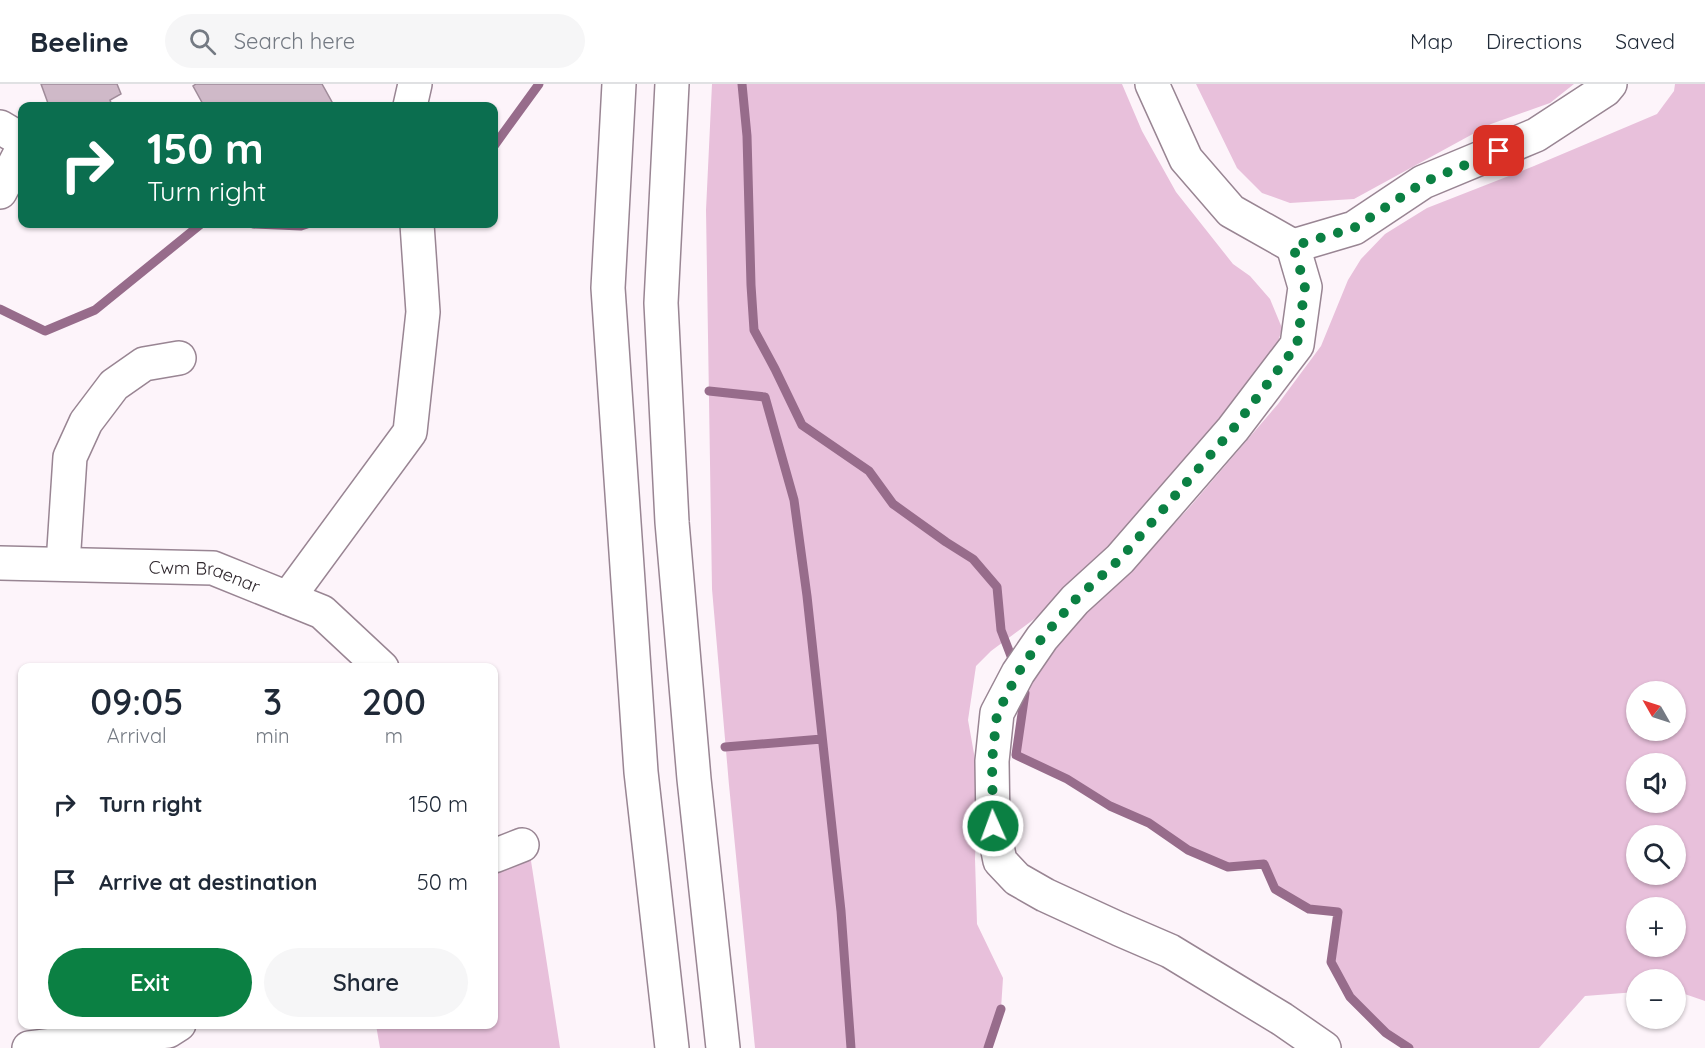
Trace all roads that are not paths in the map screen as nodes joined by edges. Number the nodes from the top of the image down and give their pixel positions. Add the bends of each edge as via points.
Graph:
1 (415, 84) edge
2 (619, 84) edge
3 (672, 84) edge
4 (1152, 84) edge
5 (1610, 84) edge
6 (411, 102) edge
7 (0, 127) edge
8 (18, 138) edge
9 (18, 158) edge
10 (0, 192) edge
11 (417, 228) edge
12 (1293, 246) junction
13 (179, 358) dead end
14 (0, 563) edge
15 (63, 564) junction
16 (288, 598) junction
17 (376, 663) edge
18 (174, 1035) edge
19 (29, 1048) edge
20 (672, 1048) edge
21 (723, 1048) edge
22 (1324, 1048) edge

1 - 6 street
2 - 20 street via 608,288 641,772
3 - 21 street via 661,303 672,522
4 - 12 street via 1186,159 1231,211
5 - 12 street via 1536,135 1424,182 1354,228
7 - 8 street
9 - 10 street
11 - 16 street via 423,312 410,432
12 - 22 street via 1305,286 1297,345 1233,429 1120,559 1075,600 1018,673 997,714 992,761 993,826 1000,861 1017,879 1170,951
13 - 15 street via 144,364 114,385 86,422 70,457
14 - 15 street, Cwm Braenar
15 - 16 street, Cwm Braenar via 213,568
16 - 17 street, Cwm Braenar via 322,612
18 - 19 street

